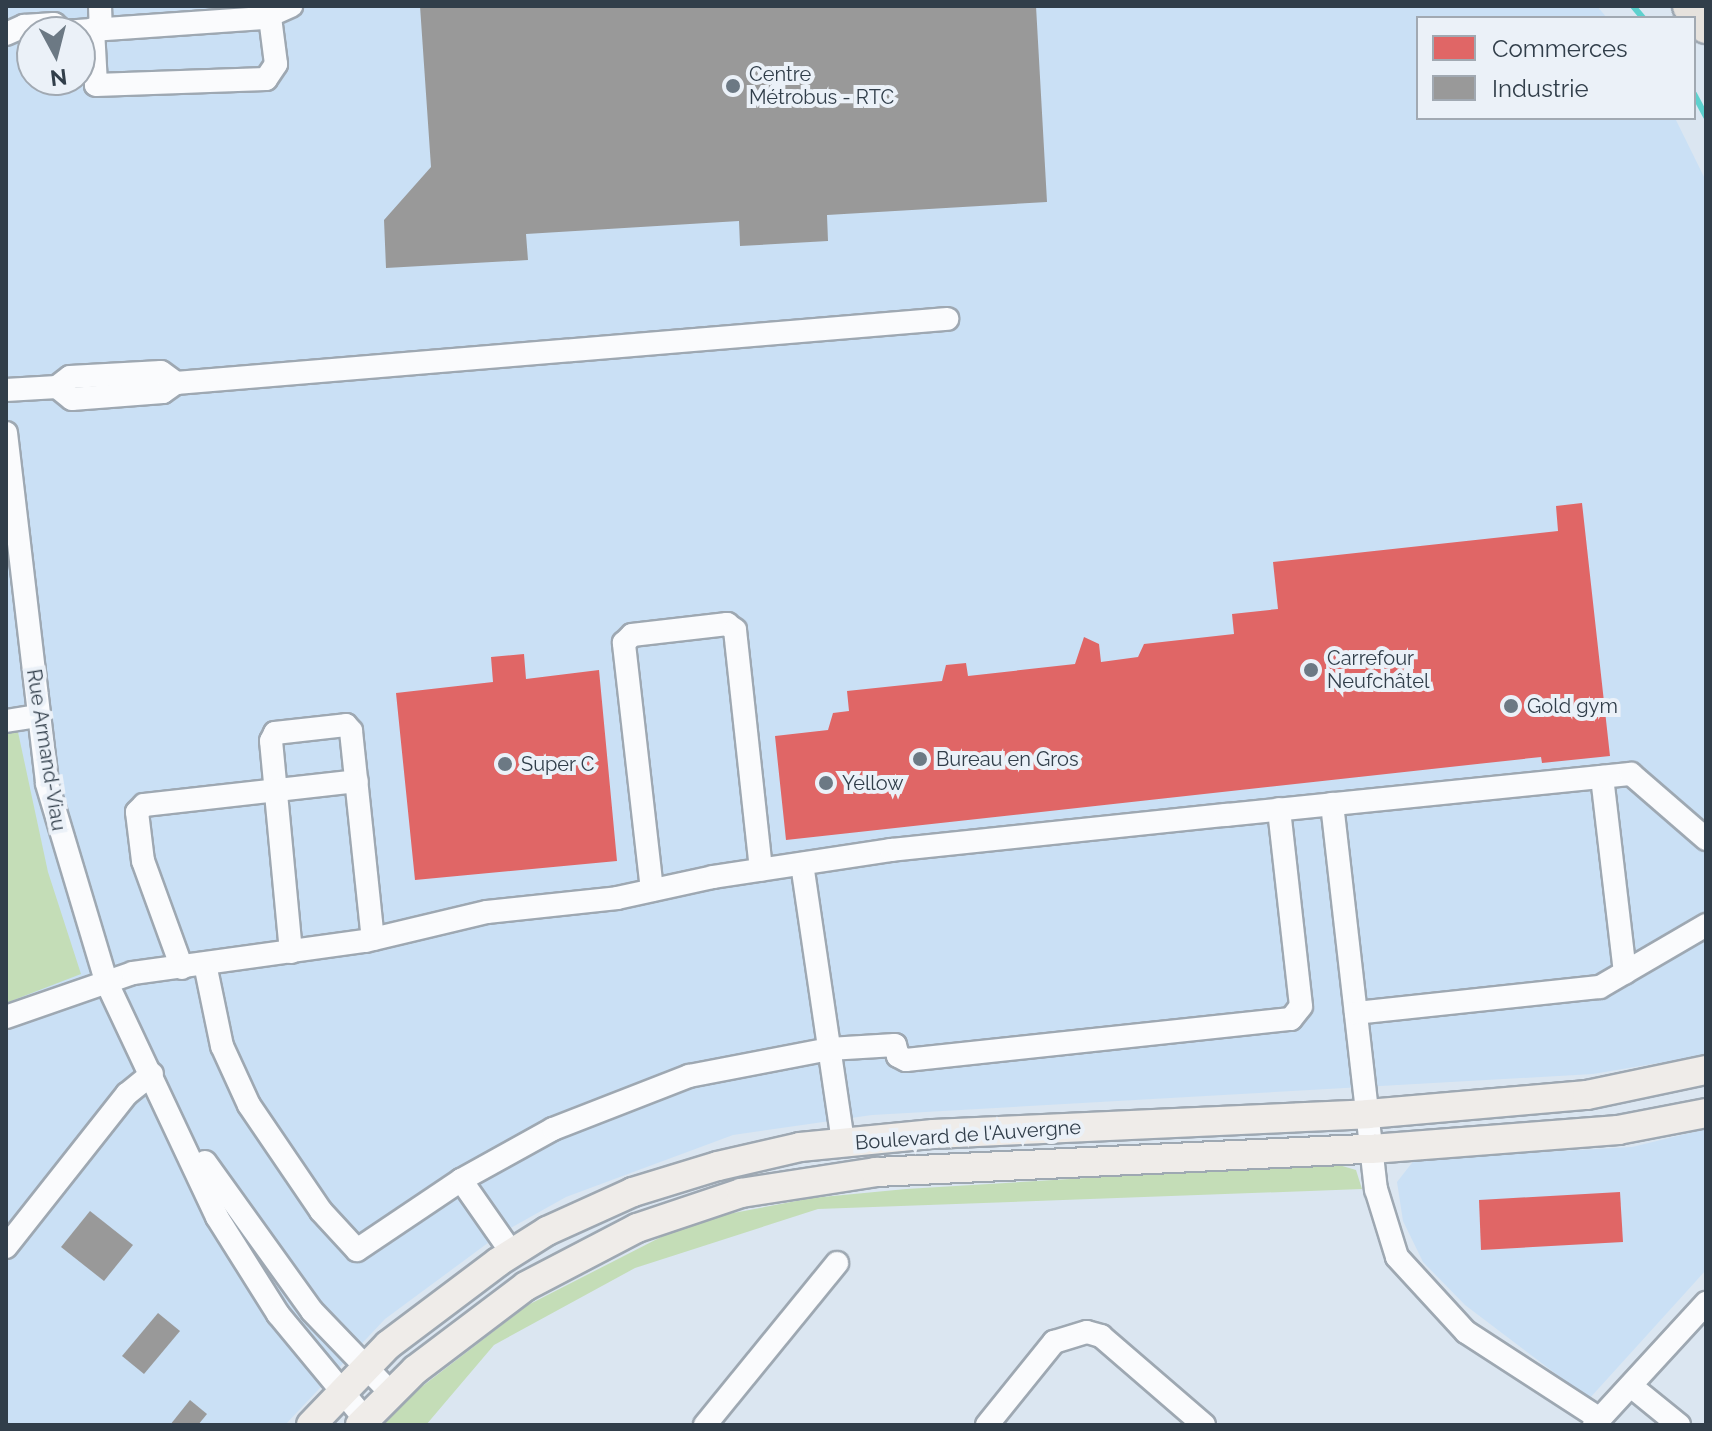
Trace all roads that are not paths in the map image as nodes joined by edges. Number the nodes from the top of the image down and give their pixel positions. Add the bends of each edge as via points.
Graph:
1 (100, 6) edge
2 (291, 6) edge
3 (1689, 6) edge
4 (270, 17) junction
5 (1706, 27) edge
6 (97, 29) junction
7 (947, 319) dead end
8 (6, 390) edge
9 (6, 433) edge
10 (8, 477) edge
11 (37, 716) junction
12 (6, 721) edge
13 (1602, 777) junction
14 (357, 781) junction
15 (275, 790) junction
16 (1332, 804) junction
17 (1279, 809) junction
18 (1706, 839) edge
19 (802, 864) junction
20 (761, 870) junction
21 (652, 890) junction
22 (1706, 925) edge
23 (373, 939) junction
24 (291, 952) junction
25 (205, 964) junction
26 (182, 968) junction
27 (1625, 973) junction
28 (106, 981) junction
29 (1356, 1013) junction
30 (6, 1017) edge
31 (829, 1049) junction
32 (1706, 1070) edge
33 (152, 1074) junction
34 (163, 1096) junction
35 (1706, 1113) edge
36 (1368, 1114) junction
37 (843, 1143) junction
38 (1372, 1149) junction
39 (461, 1180) junction
40 (6, 1247) edge
41 (512, 1253) junction
42 (837, 1263) dead end
43 (1706, 1303) edge
44 (364, 1367) junction
45 (1631, 1386) junction
46 (340, 1389) junction
47 (391, 1393) junction
48 (362, 1422) edge
49 (1597, 1422) edge
50 (311, 1425) edge
51 (705, 1425) edge
52 (987, 1425) edge
53 (1204, 1425) edge
54 (1679, 1425) edge

1 - 6 street
2 - 4 street
3 - 5 highway
4 - 6 street
4 - 6 street via 276,64 266,79 96,85
7 - 8 street via 176,383 163,392 72,399 57,387
9 - 10 street, Rue Armand-Viau
10 - 11 street, Rue Armand-Viau
11 - 12 street
11 - 28 street, Rue Armand-Viau via 53,812
13 - 16 street
13 - 18 street via 1631,774
13 - 27 street
14 - 15 street
14 - 15 street via 346,725 275,733
14 - 23 street
15 - 24 street
15 - 26 street via 144,805 137,812 143,861
16 - 17 street
16 - 29 street
17 - 19 street
17 - 31 street via 1301,1006 1291,1019 906,1060 898,1056 895,1045
19 - 20 street
19 - 31 street
20 - 21 street
20 - 21 street via 735,630 727,624 632,635 624,643
21 - 23 street via 487,912
22 - 27 street
23 - 24 street
24 - 25 street
25 - 26 street
25 - 39 street via 222,1046 249,1105 321,1211 357,1250
26 - 28 street
27 - 29 street via 1600,987
28 - 30 street
28 - 33 street, Rue Armand-Viau
29 - 36 street
31 - 37 street
31 - 39 street via 689,1076 617,1100
32 - 36 main road, Boulevard de l'Auvergne via 1587,1095
33 - 34 street, Rue Armand-Viau
33 - 40 street via 127,1094
34 - 44 street, Rue Armand-Viau via 234,1208 312,1311
34 - 46 street, Rue Armand-Viau via 217,1217 278,1314
35 - 38 main road, Boulevard de l'Auvergne via 1618,1130
36 - 37 main road, Boulevard de l'Auvergne via 933,1134
36 - 38 street
37 - 41 main road, Boulevard de l'Auvergne via 718,1166 633,1192
38 - 47 main road, Boulevard de l'Auvergne via 934,1168 805,1180 741,1193 580,1253 484,1315
38 - 49 street via 1376,1189 1397,1257 1466,1332
39 - 41 street
41 - 44 main road, Boulevard de l'Auvergne
42 - 51 street
43 - 45 street
44 - 46 main road, Boulevard de l'Auvergne
44 - 47 street, Rue Armand-Viau
45 - 49 street
45 - 54 street
46 - 48 street, Rue Armand-Viau
46 - 50 main road, Boulevard de l'Auvergne
47 - 48 main road, Boulevard de l'Auvergne
52 - 53 street via 1054,1342 1069,1334 1101,1336

